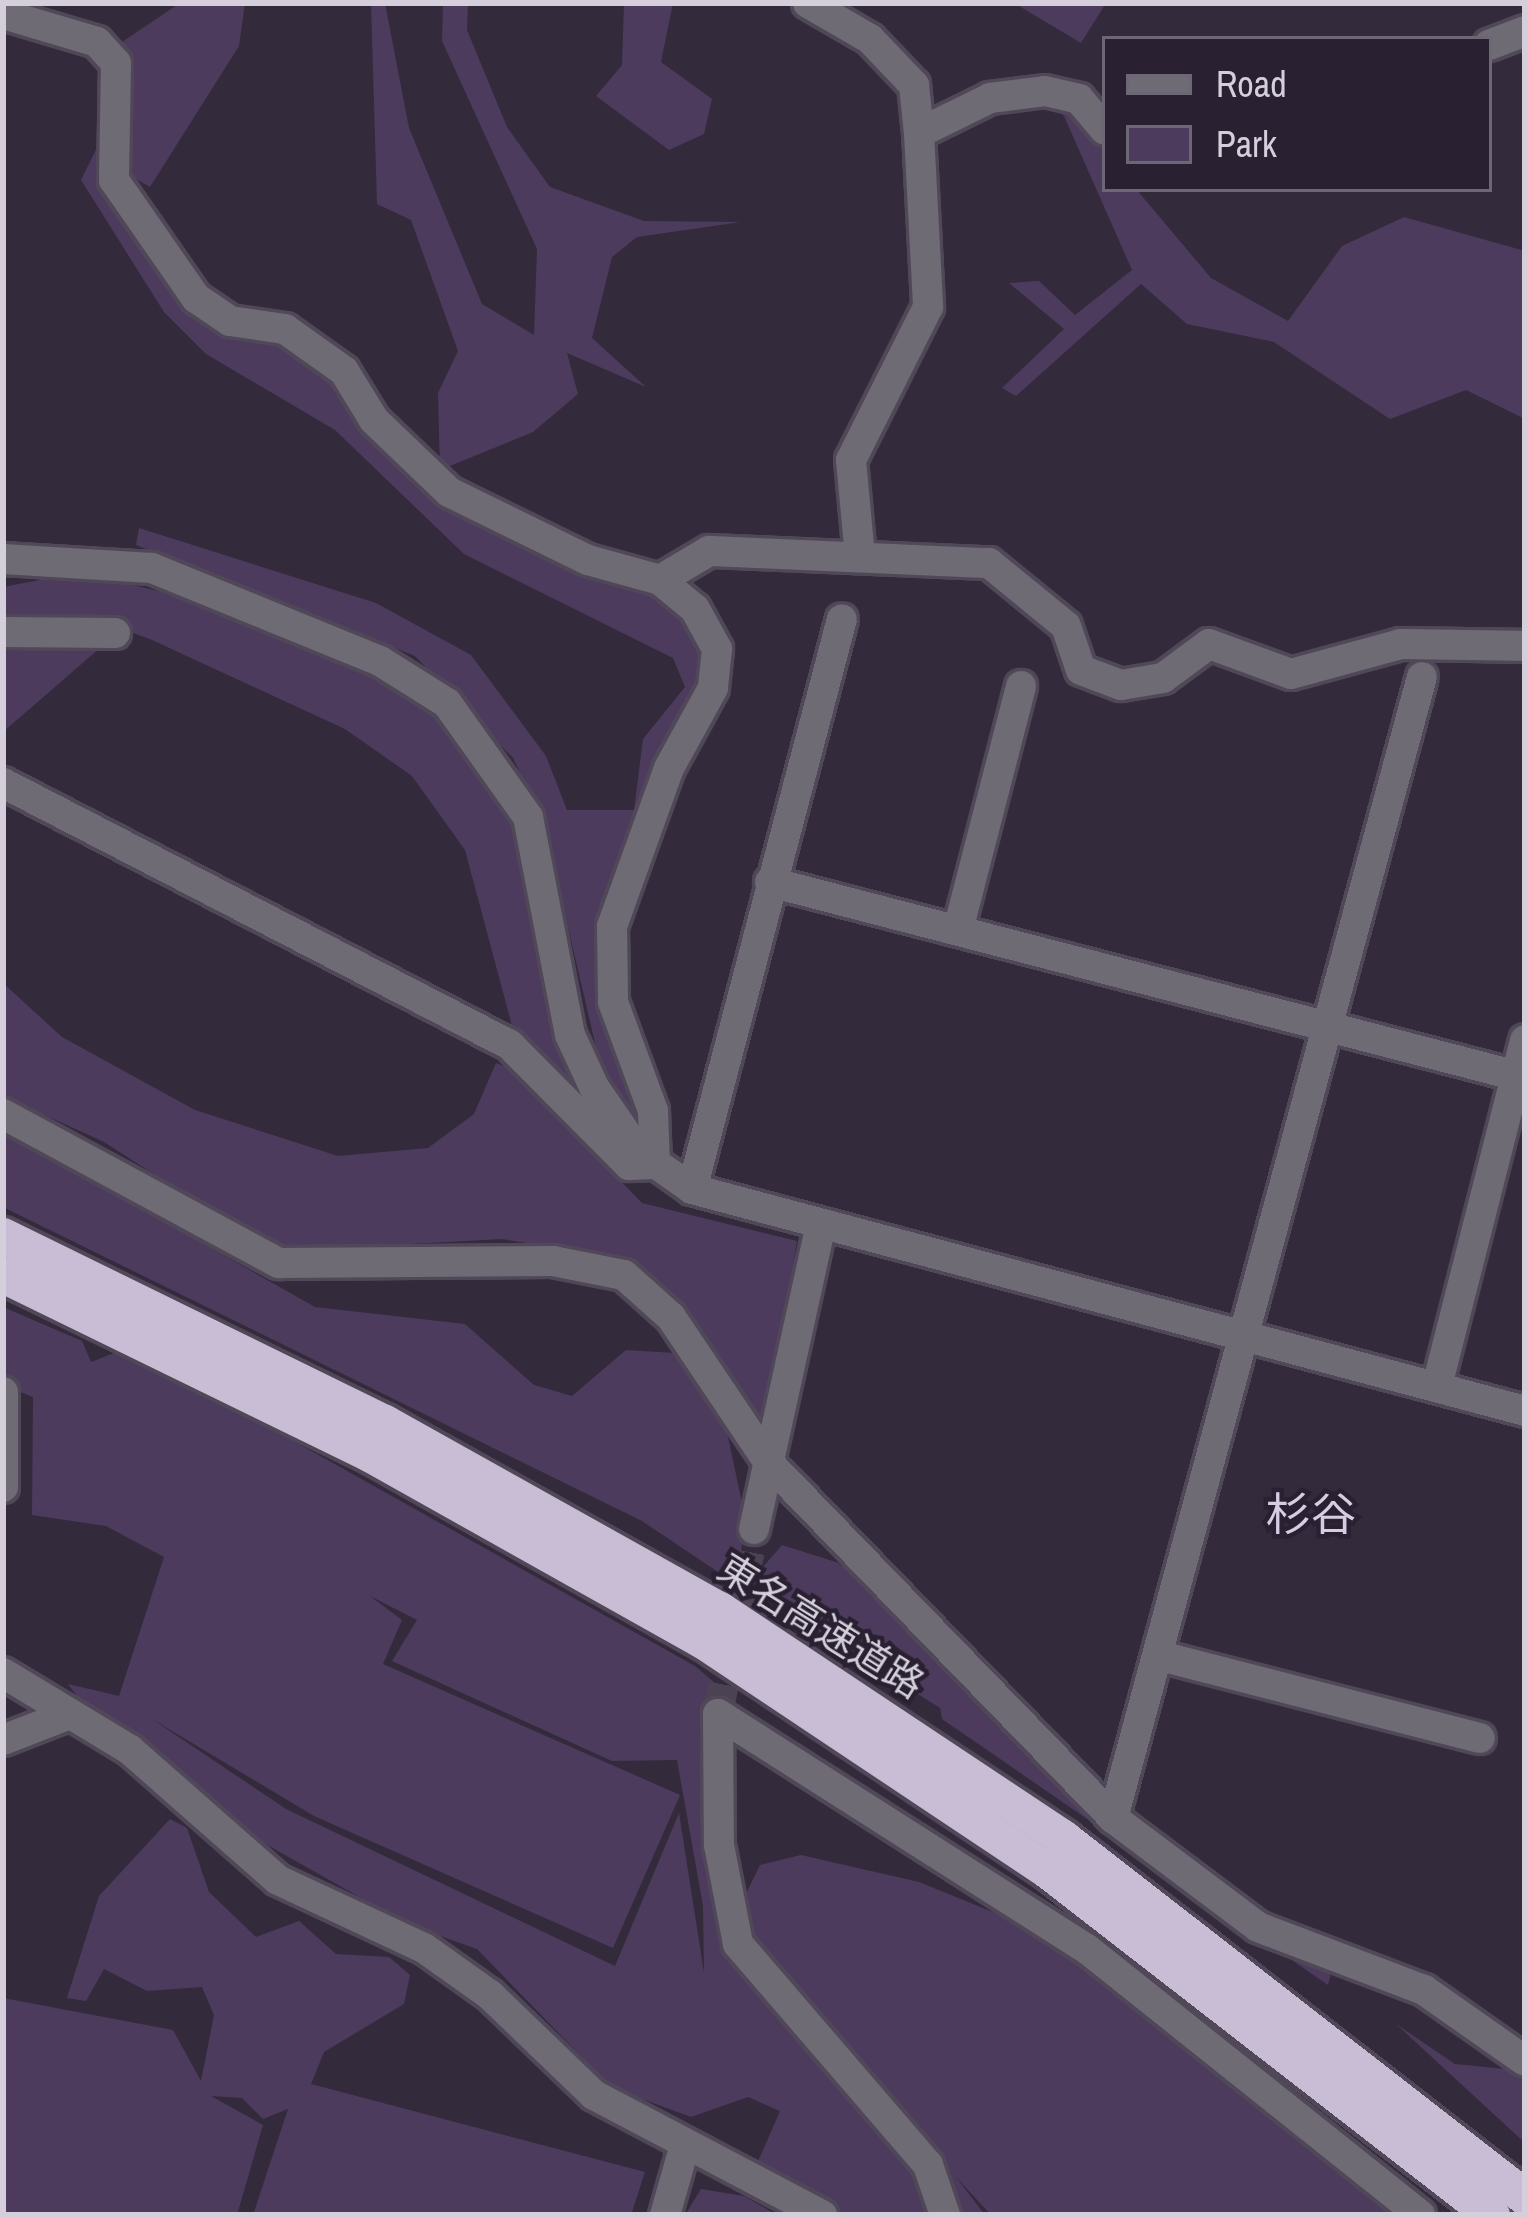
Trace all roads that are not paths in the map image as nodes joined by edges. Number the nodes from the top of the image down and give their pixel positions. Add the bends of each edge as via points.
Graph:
1 (808, 3) edge
2 (3, 14) edge
3 (1525, 32) edge
4 (1492, 44) edge
5 (1102, 127) edge
6 (919, 133) junction
7 (860, 557) junction
8 (3, 559) edge
9 (660, 580) junction
10 (842, 619) dead end
11 (3, 632) edge
12 (115, 633) dead end
13 (1525, 646) edge
14 (1422, 677) dead end
15 (1021, 686) dead end
16 (3, 783) edge
17 (770, 882) junction
18 (958, 930) junction
19 (1329, 1028) junction
20 (1525, 1040) edge
21 (1520, 1077) edge
22 (3, 1114) edge
23 (655, 1164) junction
24 (692, 1189) junction
25 (820, 1228) junction
26 (3, 1236) edge
27 (3, 1275) edge
28 (1246, 1336) junction
29 (1437, 1386) junction
30 (3, 1392) edge
31 (1525, 1411) edge
32 (770, 1463) junction
33 (3, 1487) edge
34 (754, 1529) tunnel mouth
35 (1164, 1657) junction
36 (3, 1673) edge
37 (67, 1715) junction
38 (1480, 1738) dead end
39 (3, 1740) edge
40 (1113, 1818) junction
41 (1525, 2061) edge
42 (685, 2145) junction
43 (1525, 2198) edge
44 (665, 2215) edge
45 (821, 2215) edge
46 (945, 2215) edge
47 (1420, 2215) edge
48 (1492, 2215) edge

1 - 6 street via 870,39 914,85
2 - 9 street via 98,42 116,63 114,180 196,298 230,321 285,329 344,370 374,420 449,492 588,560
3 - 4 street
5 - 6 street via 1078,99 1045,91 990,98
6 - 7 street via 928,308 850,460
7 - 9 street via 709,551
7 - 13 street via 1000,569 1066,626 1082,670 1102,682 1163,678 1209,644 1291,674 1402,644
8 - 23 street via 152,568 380,661 447,704 528,817 570,1035 611,1117
9 - 23 street via 717,649 713,688 669,768 612,926 613,1002 657,1124
10 - 17 street
11 - 12 street
14 - 19 street
15 - 18 street
16 - 23 street via 510,1045 629,1165
17 - 18 street
17 - 24 street
18 - 19 street
19 - 21 street
19 - 28 street
20 - 21 street
21 - 29 street
22 - 32 street via 279,1263 553,1262 625,1276 671,1317
23 - 24 street
24 - 25 street
25 - 28 street
25 - 32 street
26 - 43 highway, 東名高速道路 via 386,1423 720,1610 1063,1838
27 - 48 highway, 東名高速道路 via 485,1515 781,1689 1062,1881
28 - 29 street
28 - 35 street
29 - 31 street
30 - 33 street
32 - 34 street
32 - 40 street
35 - 38 street
35 - 40 street
36 - 37 street
37 - 39 street
37 - 42 street via 130,1750 278,1880 424,1948 594,2095
40 - 41 street via 1258,1927 1424,1990
42 - 44 street
42 - 45 street
46 - 47 street via 928,2165 738,1944 719,1845 718,1714 1087,1949

